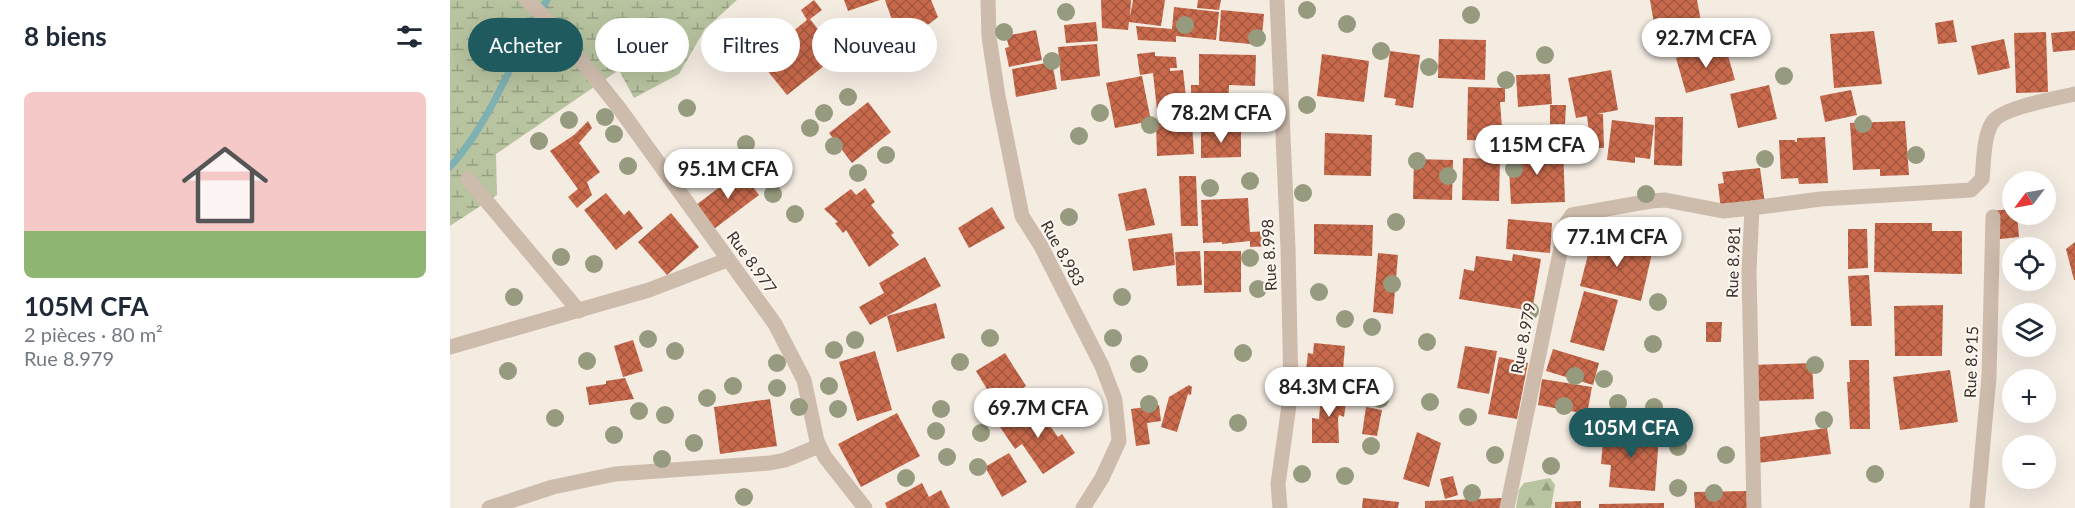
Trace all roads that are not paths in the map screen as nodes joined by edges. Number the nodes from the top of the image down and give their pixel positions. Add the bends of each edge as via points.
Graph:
1 (527, 0) edge
2 (988, 0) edge
3 (1277, 0) edge
4 (2075, 93) edge
5 (468, 179) dead end
6 (1752, 208) junction
7 (1993, 217) dead end
8 (727, 260) junction
9 (579, 311) junction
10 (450, 347) edge
11 (819, 446) junction
12 (489, 508) edge
13 (865, 508) edge
14 (1083, 508) edge
15 (1280, 508) edge
16 (1507, 508) edge
17 (1754, 508) edge
18 (1977, 508) edge

1 - 8 street, Rue 8.977 via 555,28 619,108
2 - 14 street, Rue 8.983 via 998,96 1022,216 1087,336 1115,400 1119,441
3 - 15 street, Rue 8.998 via 1291,391 1278,484
4 - 6 street, Rue 8.981 via 2003,113 1993,121 1988,131 1983,179 1964,191 1821,199
5 - 9 street
6 - 16 street, Rue 8.979 via 1723,211 1658,200 1572,215 1566,224
6 - 17 street, Rue 8.981 via 1749,282
7 - 18 street, Rue 8.915 via 1989,378
8 - 9 street
8 - 11 street, Rue 8.977 via 791,352 804,380
9 - 10 street
11 - 12 street via 785,460 615,474 553,487
11 - 13 street, Rue 8.977

